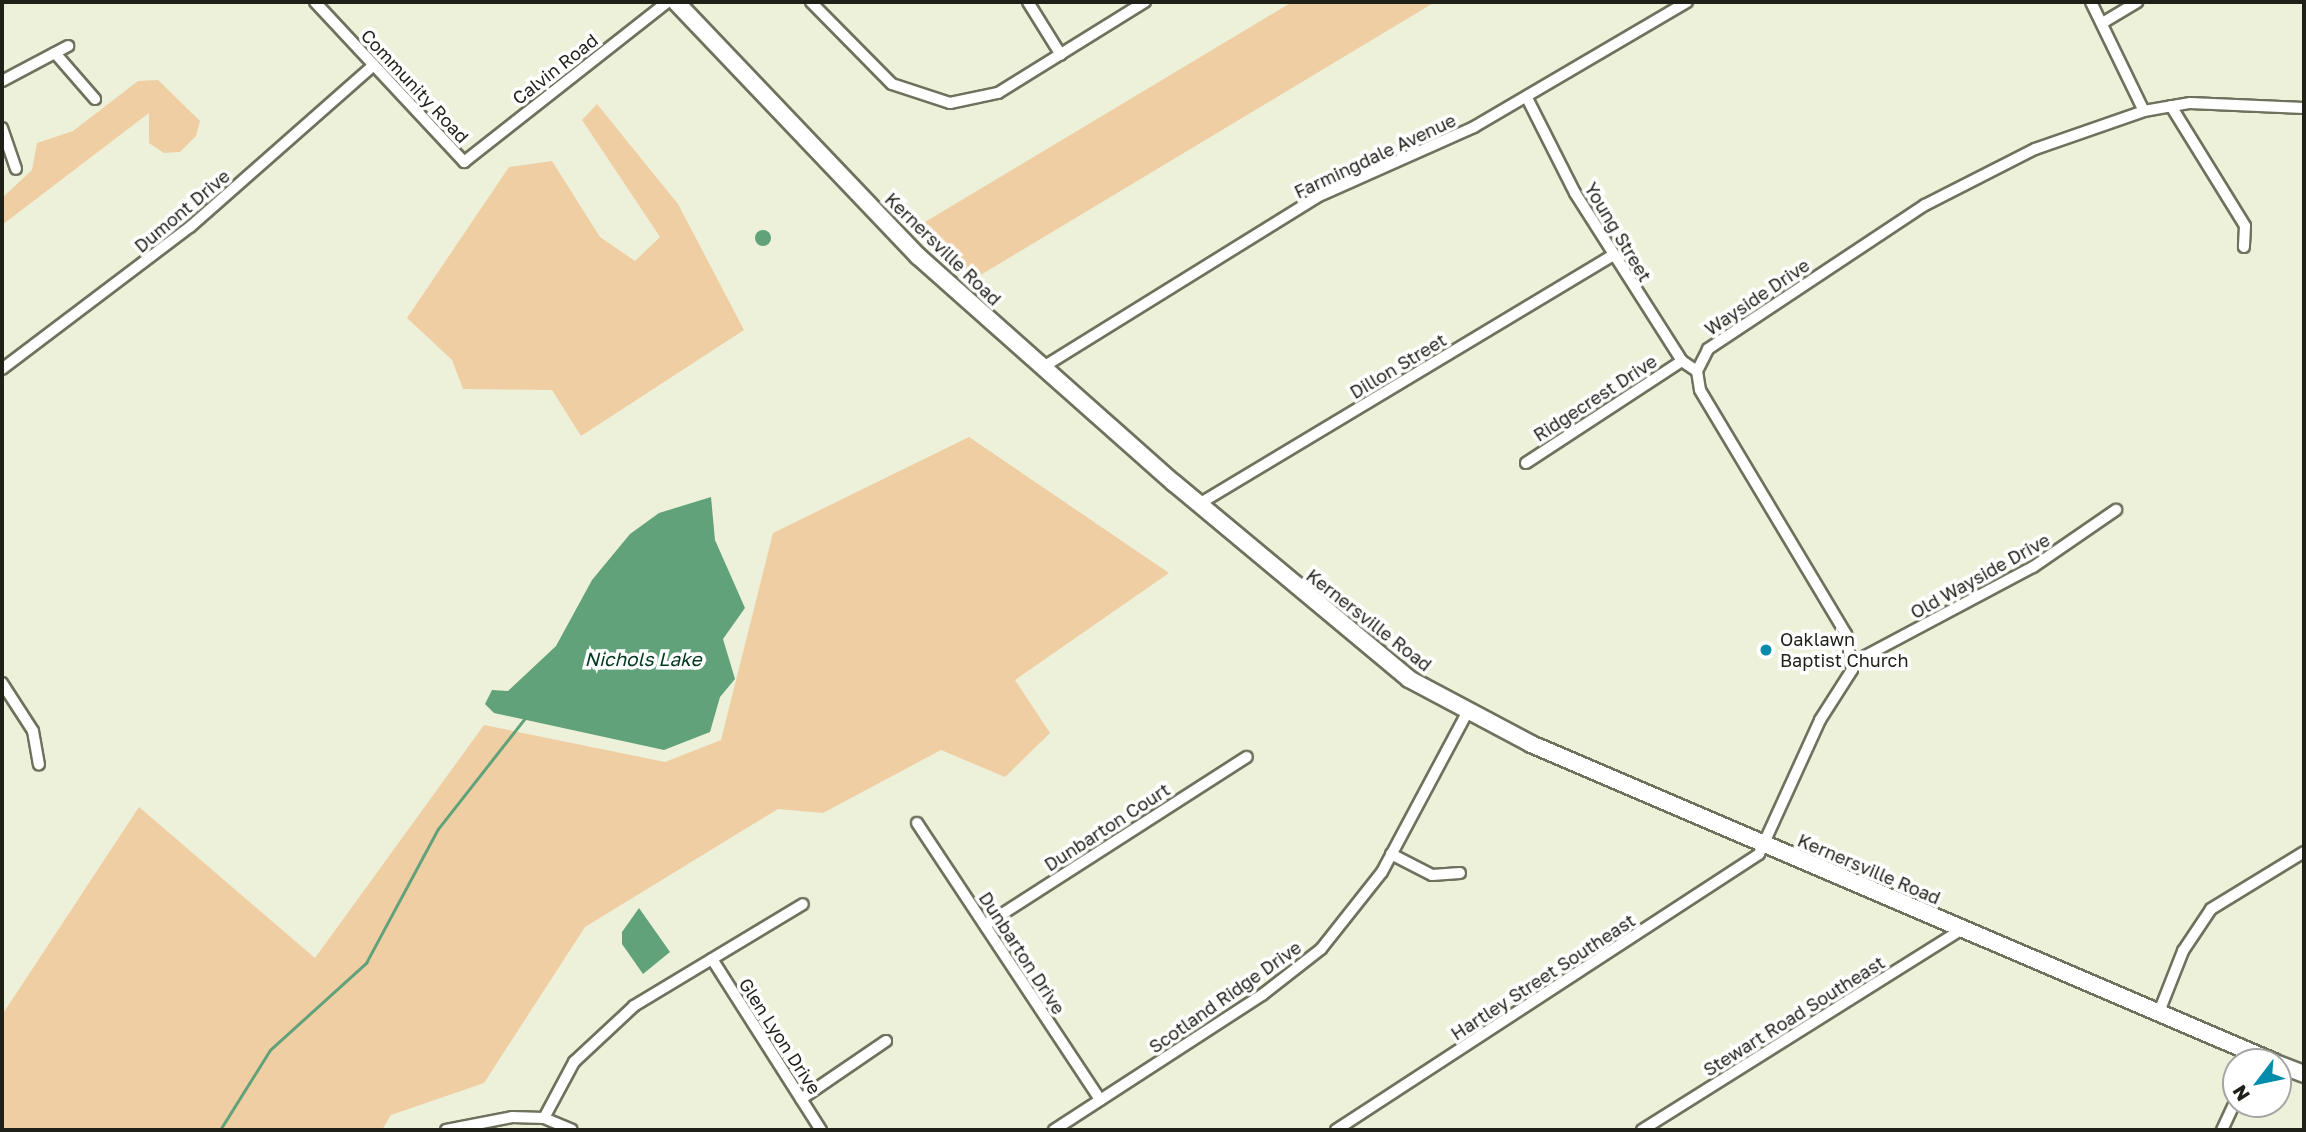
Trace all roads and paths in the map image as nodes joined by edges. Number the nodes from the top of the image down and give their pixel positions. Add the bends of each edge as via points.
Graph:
1 (315, 2) edge
2 (667, 2) edge
3 (676, 2) edge
4 (811, 2) edge
5 (1028, 2) edge
6 (1145, 2) edge
7 (1688, 2) edge
8 (2091, 2) edge
9 (2137, 2) edge
10 (2104, 22) junction
11 (68, 46) dead end
12 (55, 53) junction
13 (1061, 55) junction
14 (374, 65) junction
15 (2, 81) edge
16 (1527, 98) junction
17 (95, 99) dead end
18 (2171, 106) junction
19 (2304, 108) edge
20 (2144, 111) junction
21 (2, 128) edge
22 (464, 162) joint
23 (16, 169) dead end
24 (2244, 247) dead end
25 (1614, 255) junction
26 (1682, 361) junction
27 (1043, 367) junction
28 (2, 369) edge
29 (1697, 371) junction
30 (1526, 463) dead end
31 (1199, 504) junction
32 (2116, 510) dead end
33 (1854, 662) junction
34 (2, 683) edge
35 (1467, 713) junction
36 (1247, 757) dead end
37 (38, 764) dead end
38 (917, 823) dead end
39 (1763, 845) junction
40 (2304, 852) edge
41 (1391, 854) junction
42 (1460, 873) dead end
43 (803, 904) dead end
44 (985, 925) junction
45 (1962, 929) junction
46 (712, 959) junction
47 (2159, 1012) junction
48 (887, 1041) dead end
49 (2234, 1048) edge
50 (801, 1099) junction
51 (1100, 1100) junction
52 (544, 1118) junction
53 (446, 1130) edge
54 (572, 1130) edge
55 (821, 1130) edge
56 (1054, 1130) edge
57 (1336, 1130) edge
58 (1642, 1130) edge

1 - 14 street, Community Road
2 - 22 street, Calvin Road
3 - 27 main road, Kernersville Road via 918,256
4 - 13 street via 892,85 938,102 998,93
5 - 13 street
6 - 13 street
7 - 16 street, Farmingdale Avenue
8 - 10 street
9 - 10 street
10 - 20 street
11 - 12 street
12 - 15 street
12 - 17 street
14 - 22 street, Community Road
14 - 28 street, Dumont Drive via 180,235
16 - 25 street, Young Street
16 - 27 street, Farmingdale Avenue via 1317,198
18 - 19 street, Wayside Drive via 2216,102
18 - 20 street, Wayside Drive
18 - 24 street via 2245,226
20 - 29 street, Wayside Drive via 2035,149 1953,188 1729,331 1708,349
21 - 23 street
25 - 26 street, Young Street
25 - 31 street, Dillon Street
26 - 29 street, Young Street
26 - 30 street, Ridgecrest Drive
27 - 31 main road, Kernersville Road
29 - 33 street via 1709,409 1846,634
31 - 35 main road, Kernersville Road via 1350,635
32 - 33 street, Old Wayside Drive via 2033,567
33 - 39 street via 1820,720
34 - 37 street via 33,731
35 - 39 main road, Kernersville Road
35 - 41 street, Scotland Ridge Drive
36 - 44 street, Dunbarton Court
38 - 44 street, Dunbarton Drive
39 - 45 main road, Kernersville Road
39 - 57 street, Hartley Street Southeast via 1759,854
40 - 47 street via 2211,909 2183,951
41 - 42 street via 1432,875
41 - 51 street, Scotland Ridge Drive via 1354,912 1302,965
43 - 46 street
44 - 51 street, Dunbarton Drive
45 - 47 main road, Kernersville Road
45 - 58 street, Stewart Road Southeast
46 - 50 street, Glen Lyon Drive
46 - 52 street via 634,1006 585,1048
47 - 49 main road, Kernersville Road
48 - 50 street
50 - 55 street, Glen Lyon Drive
51 - 56 street, Scotland Ridge Drive
52 - 53 street via 476,1120
52 - 54 street

